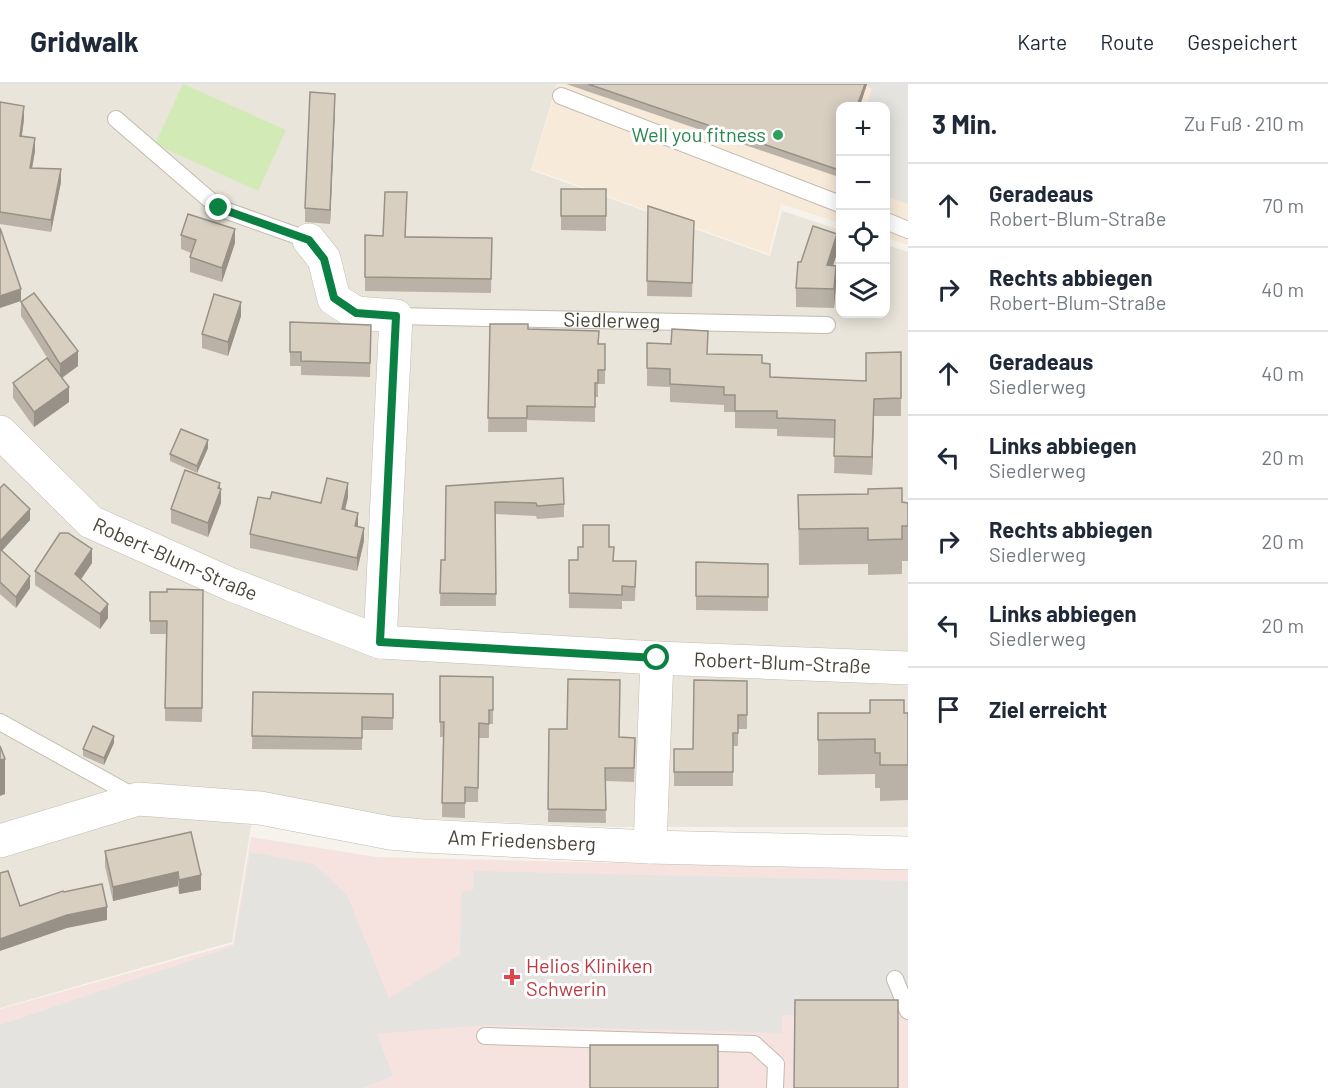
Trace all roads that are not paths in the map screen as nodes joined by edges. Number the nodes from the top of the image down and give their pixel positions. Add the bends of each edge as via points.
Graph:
1 (561, 96) dead end
2 (116, 119) dead end
3 (836, 202) edge
4 (890, 223) edge
5 (908, 230) edge
6 (309, 240) joint
7 (396, 316) junction
8 (826, 325) dead end
9 (0, 432) edge
10 (380, 642) junction
11 (657, 658) junction
12 (908, 668) edge
13 (0, 722) edge
14 (138, 799) junction
15 (0, 842) edge
16 (650, 847) junction
17 (908, 853) edge
18 (895, 979) dead end
19 (908, 1011) edge
20 (485, 1036) dead end
21 (775, 1088) edge

1 - 3 lane
2 - 6 lane, Siedlerweg via 219,208
4 - 5 lane
6 - 7 street, Siedlerweg via 324,259 334,298 356,313
7 - 8 lane, Siedlerweg
7 - 10 street
9 - 10 street, Robert-Blum-Straße via 92,522 232,585
10 - 11 street, Robert-Blum-Straße
11 - 12 street, Robert-Blum-Straße
11 - 16 street
13 - 14 lane, Am Friedensberg
14 - 15 street, Am Friedensberg
14 - 16 street, Am Friedensberg via 261,808 390,833
16 - 17 street, Am Friedensberg
18 - 19 lane
20 - 21 lane via 754,1044 776,1064

